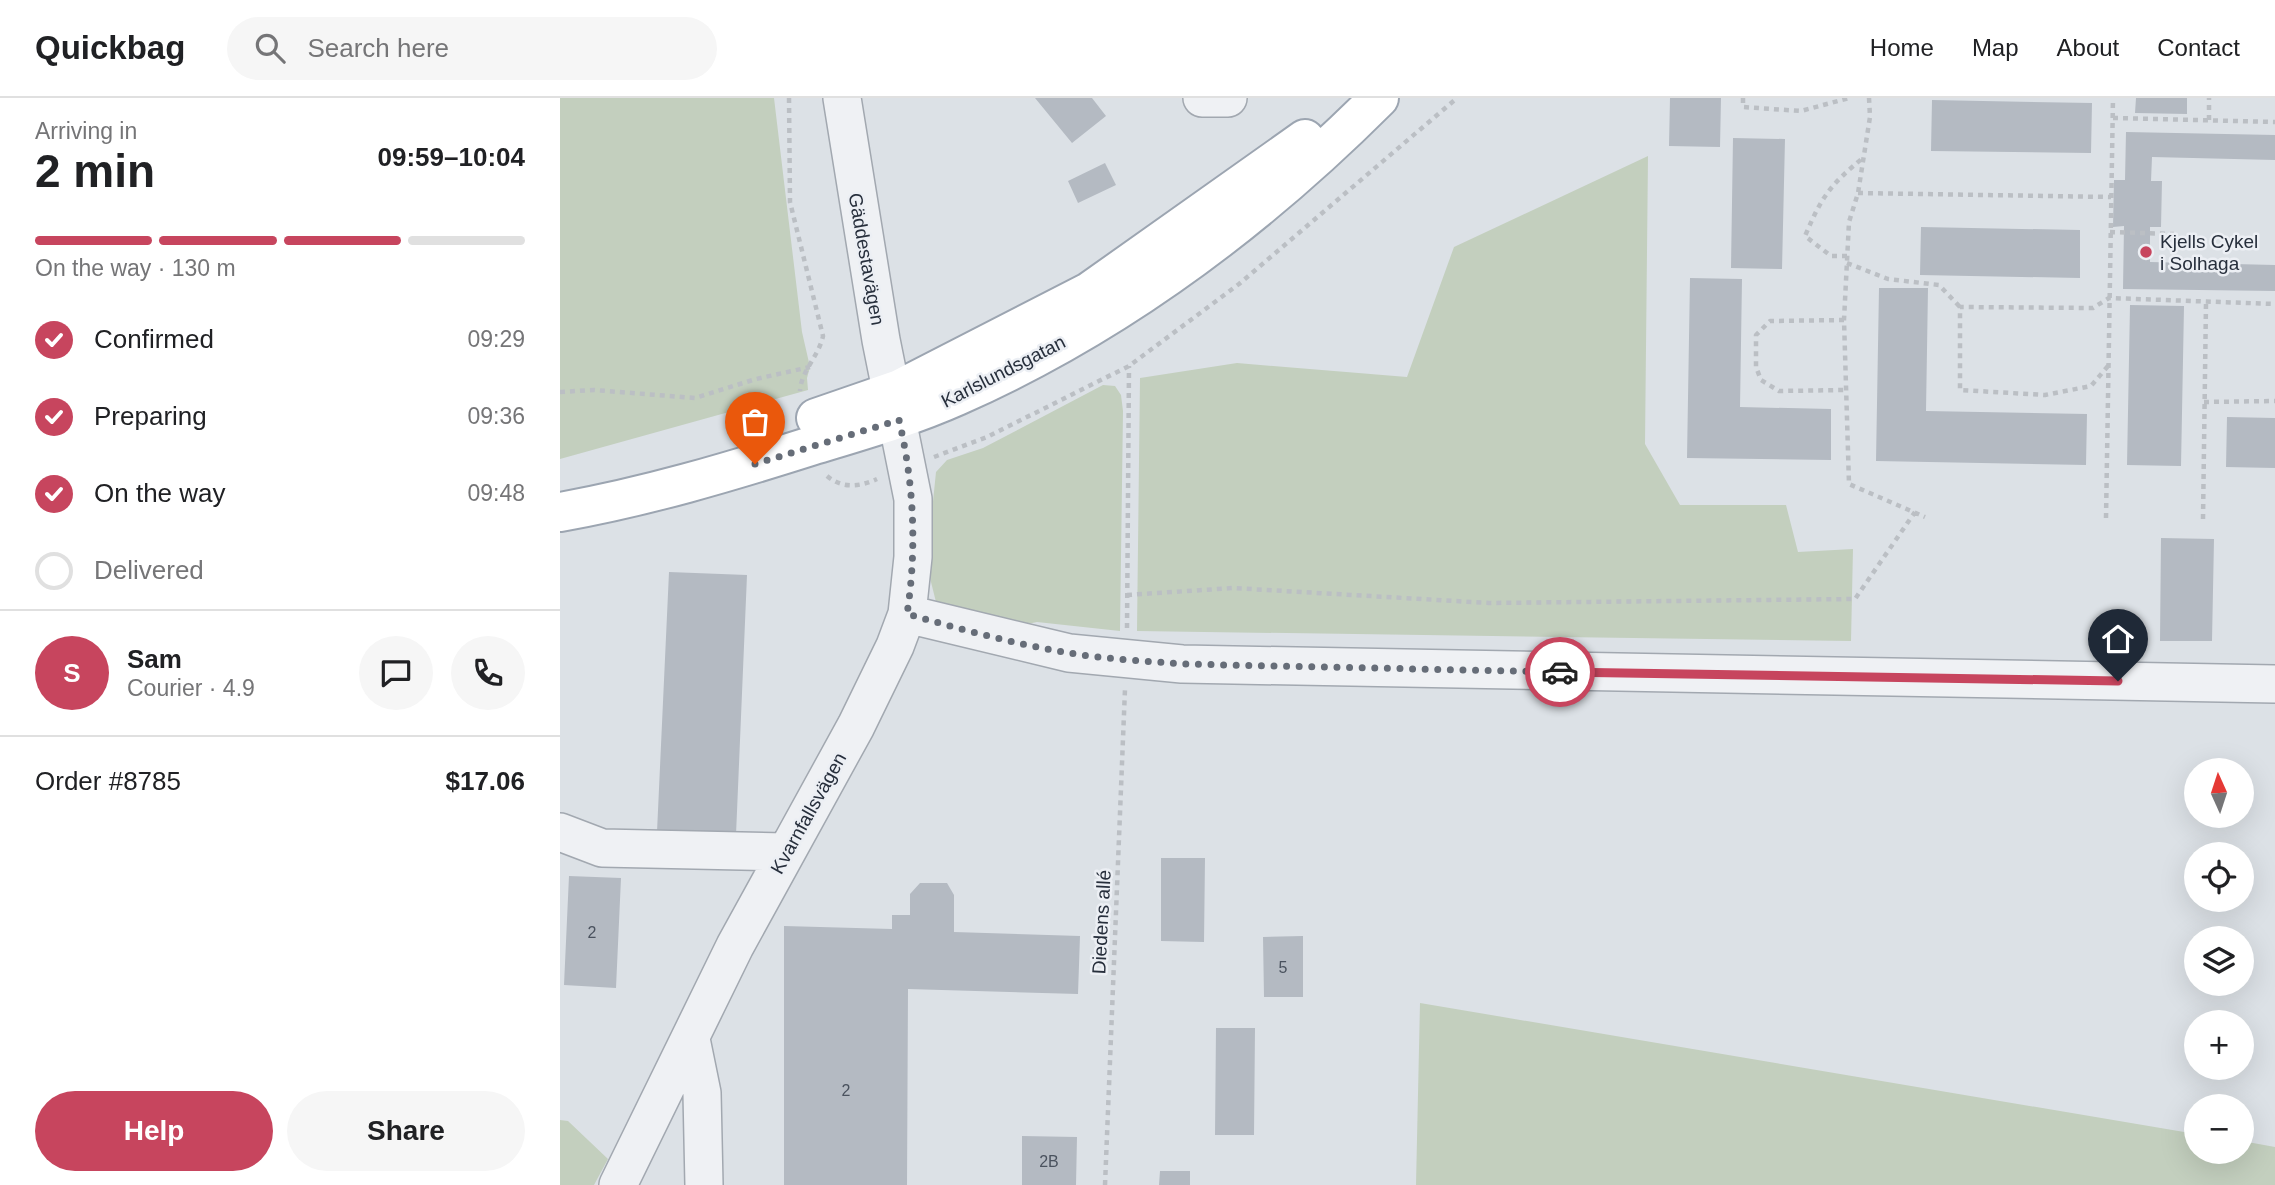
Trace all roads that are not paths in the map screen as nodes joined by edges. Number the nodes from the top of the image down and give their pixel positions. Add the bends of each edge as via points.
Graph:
1 (842, 98) edge
2 (1202, 98) edge
3 (1228, 98) edge
4 (1359, 98) edge
5 (1379, 98) edge
6 (896, 406) junction
7 (560, 496) edge
8 (560, 513) edge
9 (907, 614) junction
10 (2275, 684) edge
11 (560, 832) edge
12 (785, 852) junction
13 (691, 1039) junction
14 (618, 1185) edge
15 (704, 1185) edge

1 - 6 street, Gäddestavägen
2 - 3 street
4 - 6 main road, Karlslundsgatan via 1089,292 963,360
5 - 6 main road, Karlslundsgatan via 1274,197 1212,246 1119,308 1010,371
6 - 7 main road, Karlslundsgatan
6 - 8 main road, Karlslundsgatan via 718,475
6 - 9 street, Kvarnfallsvägen via 913,499
9 - 10 street via 1069,653 1182,664
9 - 12 street, Kvarnfallsvägen via 856,726
11 - 12 street via 602,848
12 - 13 street, Kvarnfallsvägen
13 - 14 street, Kvarnfallsvägen
13 - 15 street via 702,1093

